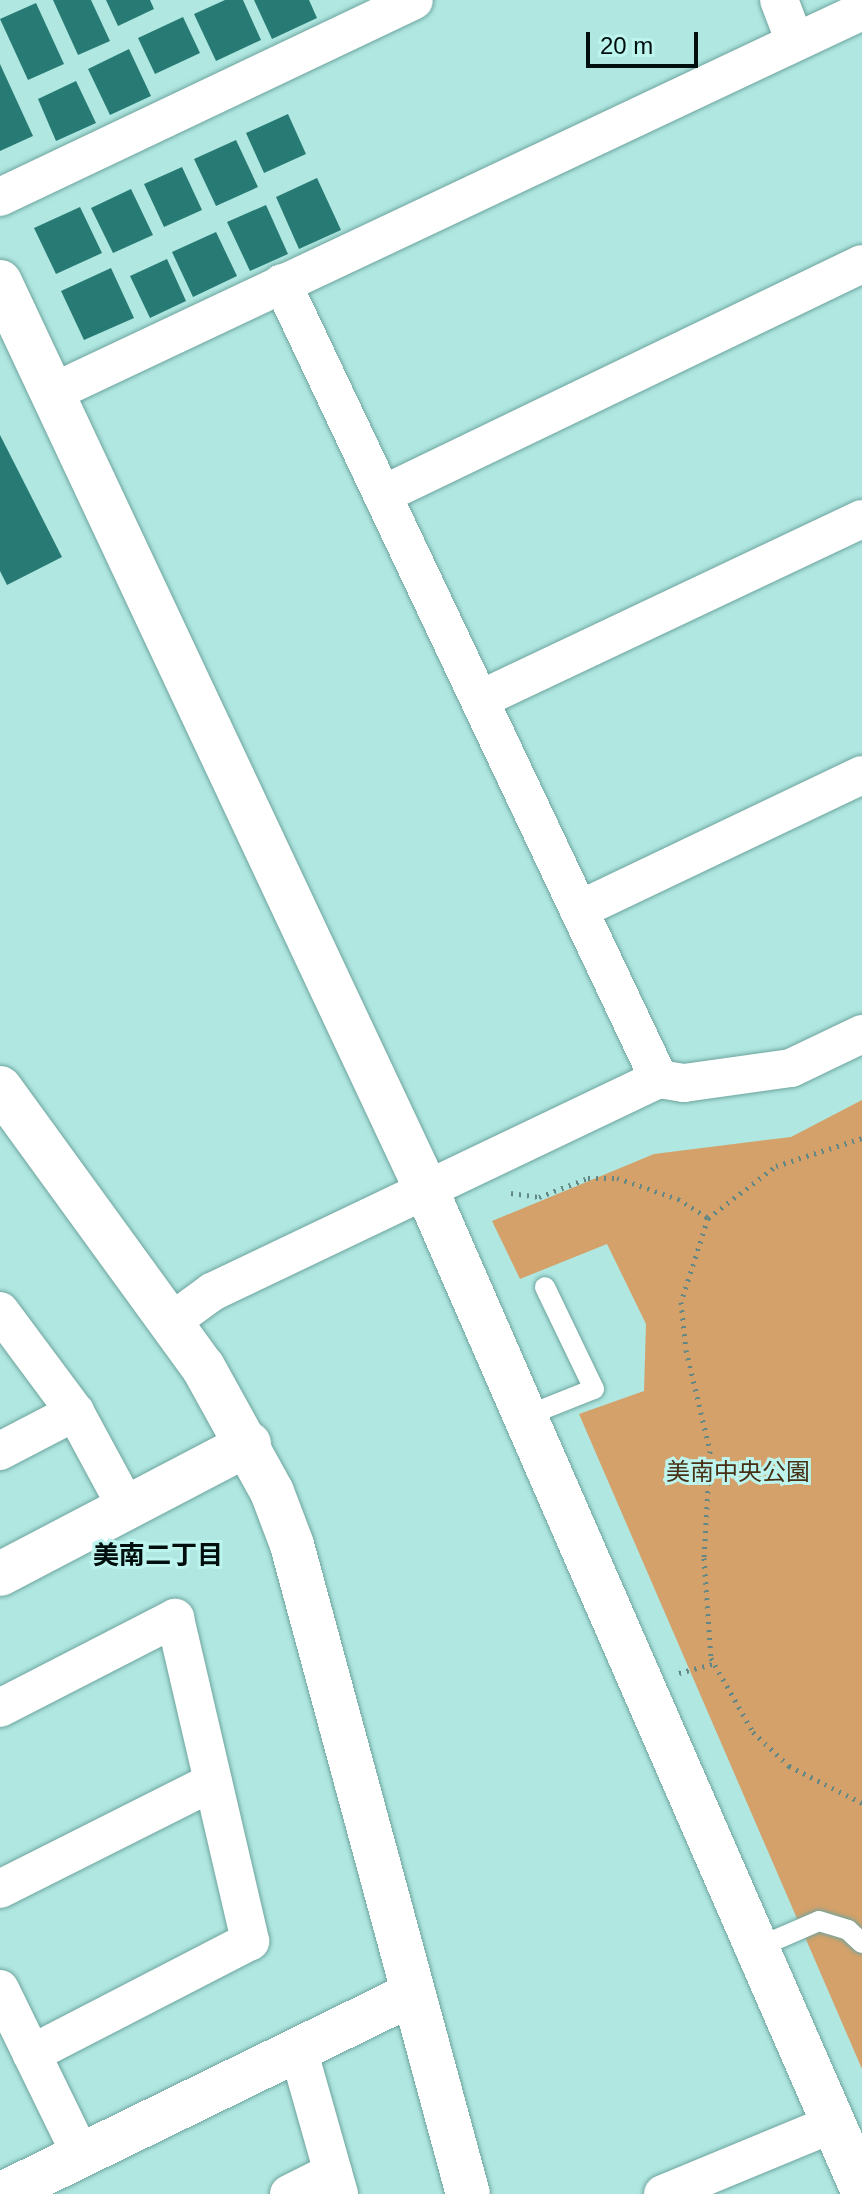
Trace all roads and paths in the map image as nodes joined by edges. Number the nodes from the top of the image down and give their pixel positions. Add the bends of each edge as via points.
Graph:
1 (414, 0) edge
2 (779, 0) edge
3 (862, 11) edge
4 (795, 42) junction
5 (0, 197) edge
6 (862, 264) edge
7 (0, 282) edge
8 (282, 283) junction
9 (56, 391) junction
10 (384, 494) junction
11 (862, 519) edge
12 (481, 699) junction
13 (862, 775) edge
14 (581, 909) junction
15 (862, 1034) edge
16 (659, 1079) junction
17 (0, 1088) edge
18 (862, 1138) edge
19 (426, 1189) junction
20 (499, 1199) dead end
21 (708, 1218) junction
22 (545, 1287) dead end
23 (0, 1311) edge
24 (171, 1322) junction
25 (75, 1412) junction
26 (526, 1416) junction
27 (249, 1444) junction
28 (0, 1451) edge
29 (127, 1508) junction
30 (0, 1574) edge
31 (713, 1664) junction
32 (678, 1673) dead end
33 (0, 1708) edge
34 (213, 1782) junction
35 (862, 1803) edge
36 (0, 1889) edge
37 (862, 1943) edge
38 (759, 1947) junction
39 (0, 1989) edge
40 (412, 1994) junction
41 (298, 2049) junction
42 (31, 2054) junction
43 (834, 2123) junction
44 (81, 2155) junction
45 (336, 2183) edge
46 (862, 2189) edge
47 (2, 2194) edge
48 (289, 2194) edge
49 (468, 2194) edge
50 (663, 2194) edge

1 - 5 street
2 - 4 street
3 - 4 street
4 - 8 street
6 - 10 street
7 - 9 street
8 - 9 street
8 - 10 street
9 - 19 street
10 - 12 street
11 - 12 street
12 - 14 street
13 - 14 street
14 - 16 street
15 - 16 street via 791,1068 684,1083
16 - 19 street
17 - 24 street
18 - 21 path via 776,1166
19 - 24 street via 212,1292
19 - 26 street
20 - 21 path via 513,1193 539,1197 588,1178 617,1178 678,1199
21 - 31 path via 681,1302 686,1350 710,1451 704,1584
22 - 26 lane via 594,1389
23 - 25 street
24 - 27 street
25 - 28 street
25 - 29 street
26 - 38 street
27 - 29 street
27 - 40 street via 292,1545
29 - 30 street
31 - 32 path
31 - 35 path via 753,1732 789,1766
33 - 34 street via 175,1618
34 - 36 street
34 - 42 street via 250,1941
37 - 38 lane via 848,1930 819,1921
38 - 43 street
39 - 42 street
40 - 41 street
40 - 49 street
41 - 44 street
41 - 45 street
42 - 44 street
43 - 46 street
43 - 50 street
44 - 47 street
45 - 48 street

